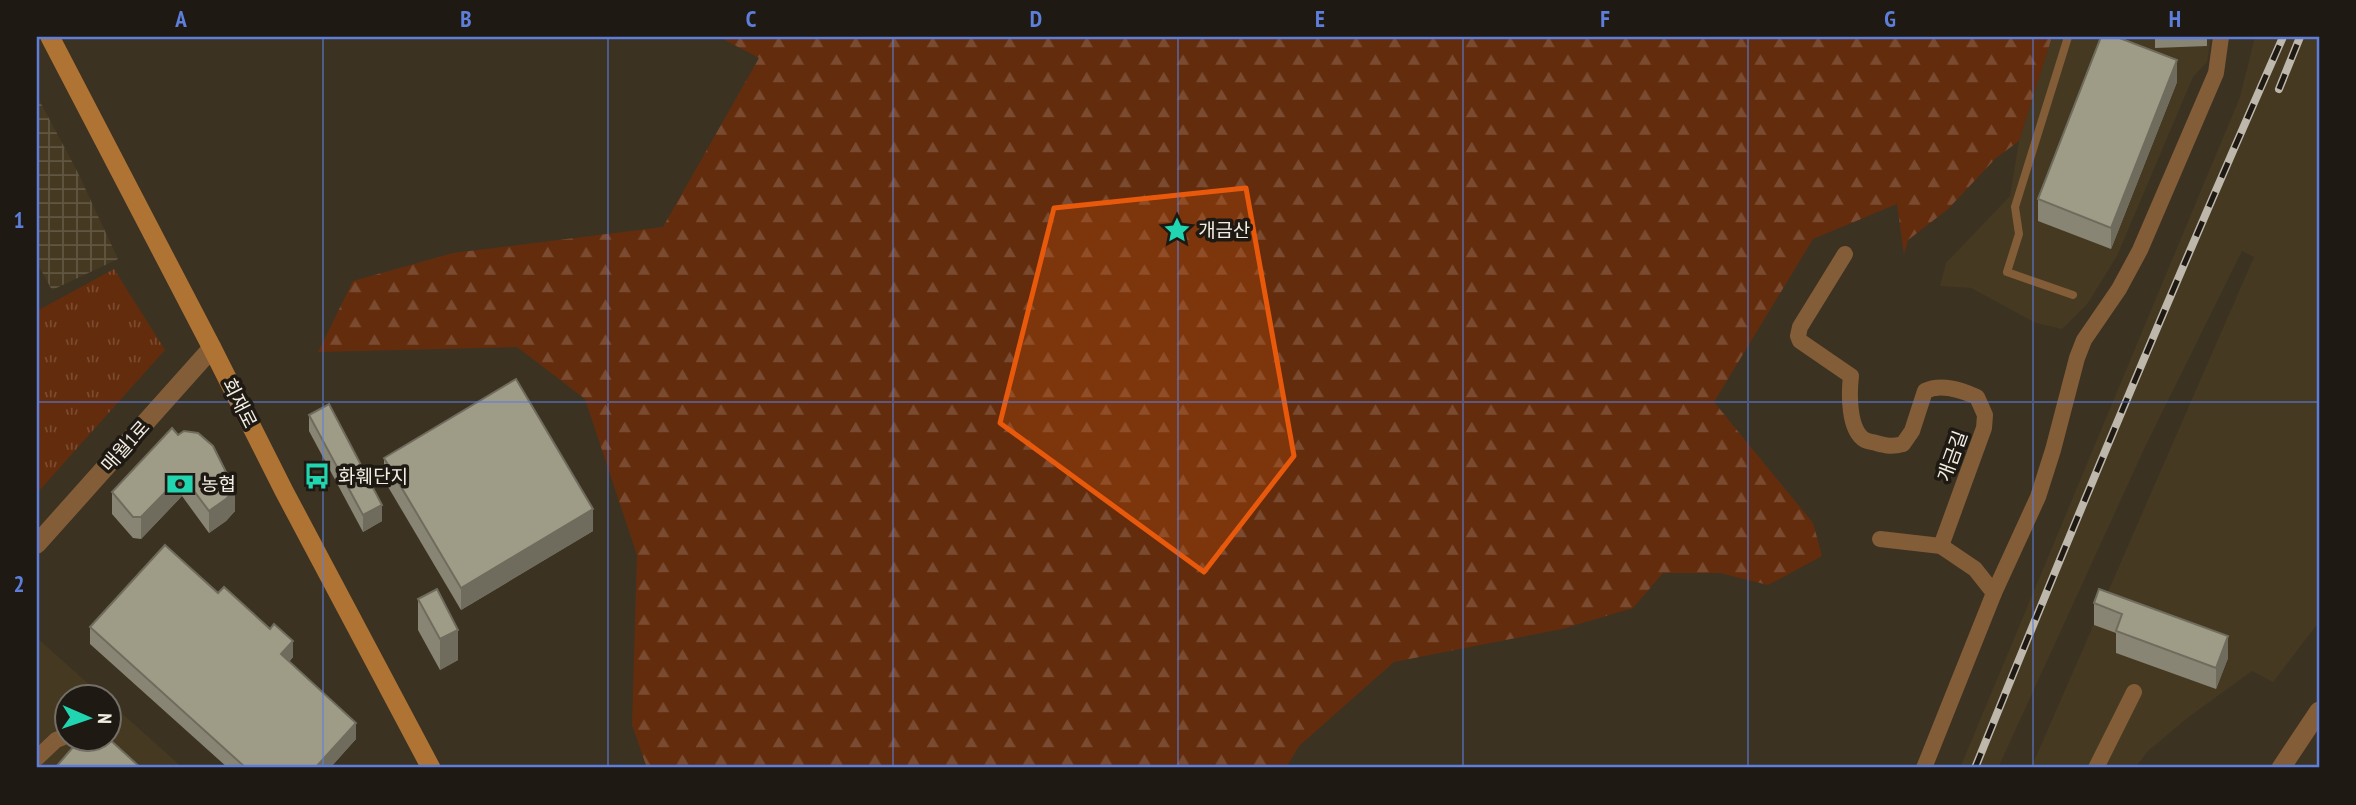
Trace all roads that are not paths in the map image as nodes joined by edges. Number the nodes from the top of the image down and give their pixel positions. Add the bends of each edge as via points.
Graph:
1 (50, 37) edge
2 (2068, 37) edge
3 (2221, 37) edge
4 (1845, 254) dead end
5 (2073, 295) dead end
6 (212, 348) junction
7 (1880, 539) dead end
8 (37, 544) edge
9 (1941, 545) junction
10 (1994, 593) junction
11 (2134, 692) dead end
12 (2319, 712) edge
13 (52, 744) edge
14 (37, 758) edge
15 (431, 768) edge
16 (1924, 768) edge
17 (2096, 768) edge
18 (2281, 768) edge

1 - 6 main road, 회재로
2 - 5 lane via 2015,207 2019,234 2007,272
3 - 10 street via 2217,72 2140,250 2084,340 2038,497
4 - 9 street, 개금길 via 1798,336 1851,376 1851,413 1864,440 1890,447 1903,444 1925,391 1935,386 1964,391 1982,405 1984,428
6 - 8 street, 매월1로
6 - 15 main road, 회재로
7 - 9 street
9 - 10 street via 1975,569
10 - 16 street
11 - 17 street
12 - 18 street
13 - 14 street

